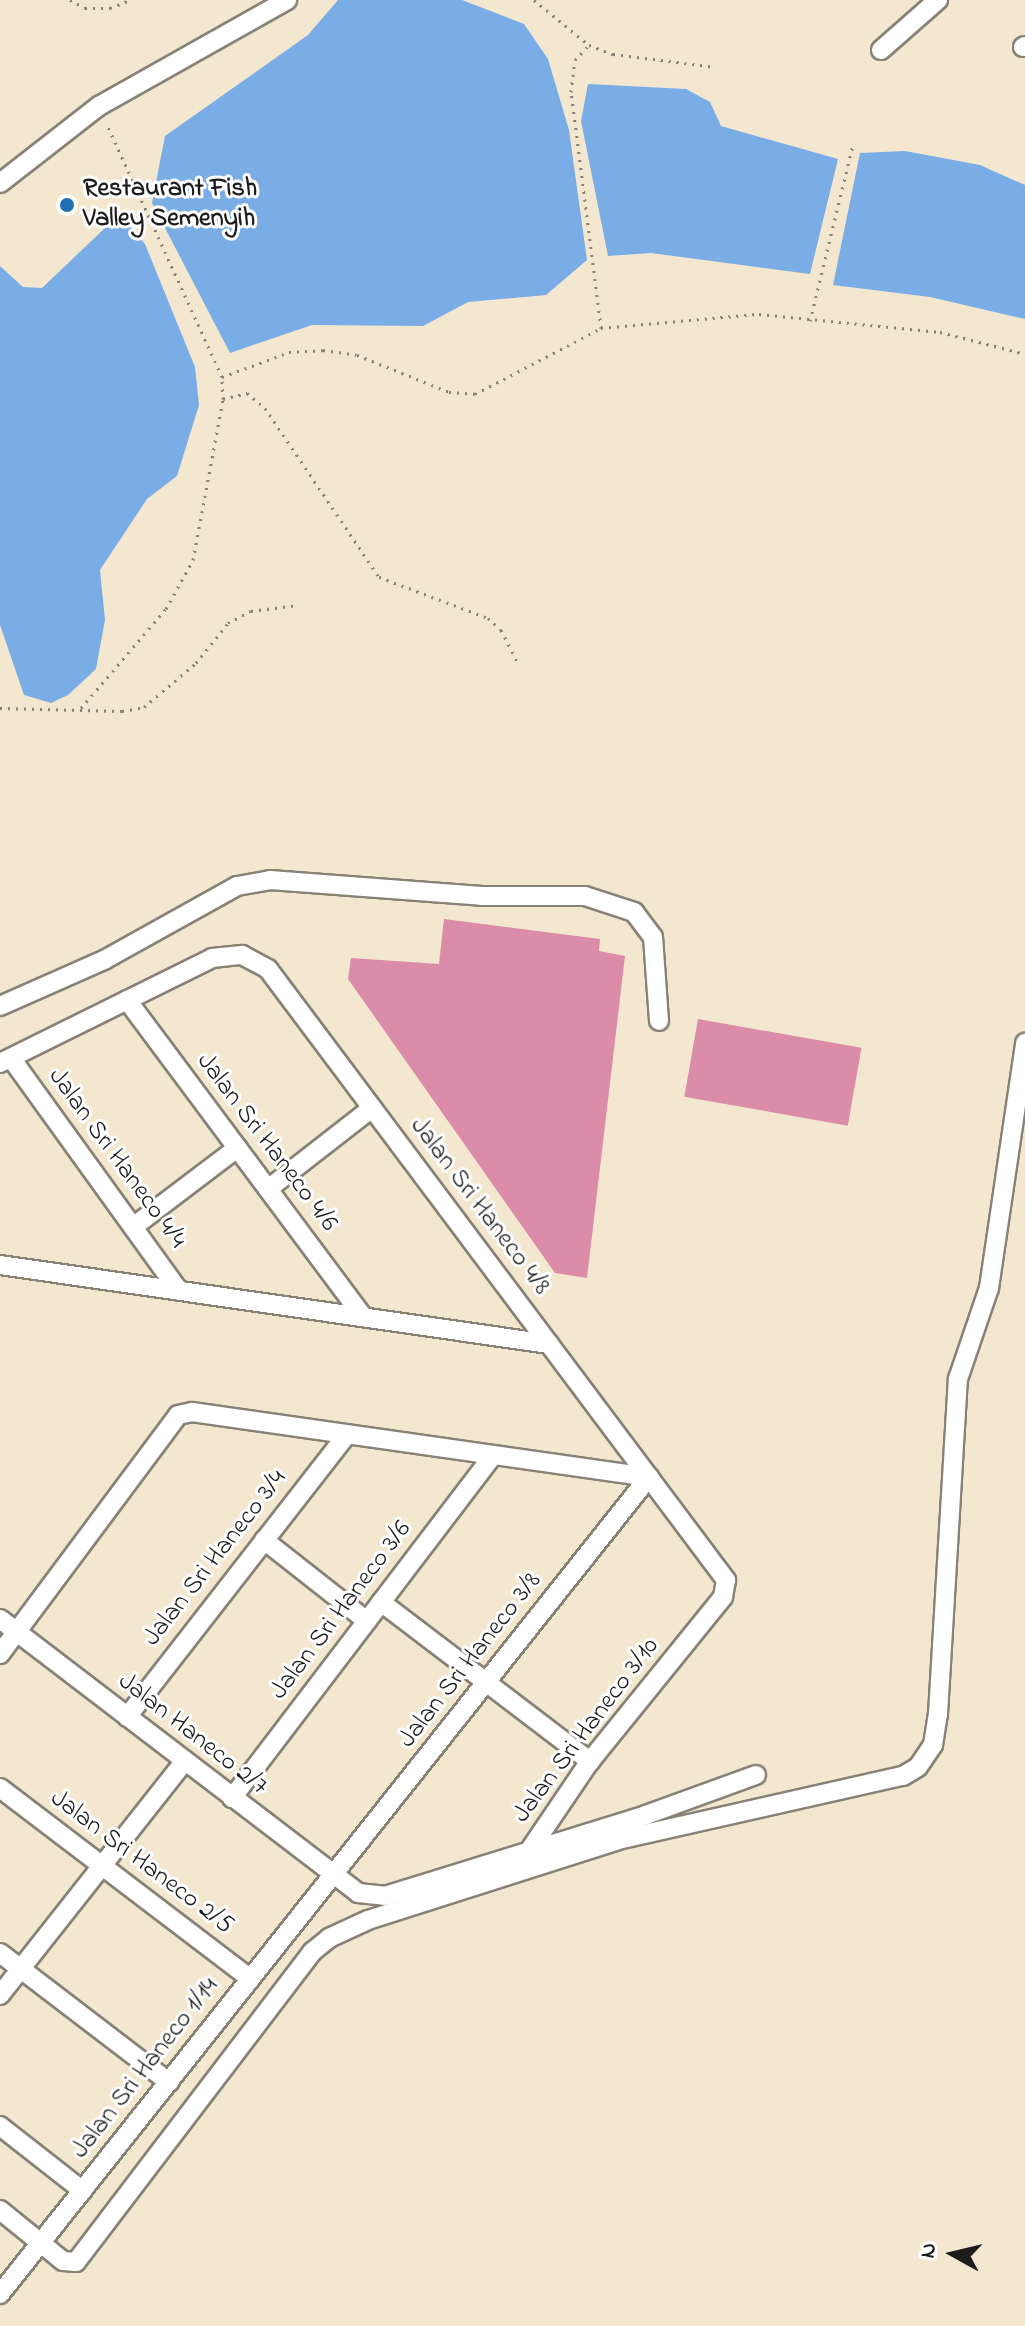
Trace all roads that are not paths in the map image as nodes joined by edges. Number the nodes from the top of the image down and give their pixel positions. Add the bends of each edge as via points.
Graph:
1 (287, 0) edge
2 (938, 0) edge
3 (881, 50) dead end
4 (0, 183) edge
5 (127, 1000) junction
6 (0, 1006) edge
7 (659, 1021) dead end
8 (1025, 1043) edge
9 (5, 1061) edge
10 (372, 1108) junction
11 (237, 1148) junction
12 (1006, 1174) junction
13 (1025, 1177) edge
14 (268, 1189) junction
15 (133, 1227) junction
16 (0, 1265) edge
17 (179, 1291) junction
18 (363, 1317) junction
19 (549, 1344) junction
20 (347, 1434) junction
21 (493, 1455) junction
22 (649, 1477) junction
23 (264, 1540) junction
24 (381, 1602) junction
25 (0, 1619) edge
26 (367, 1621) junction
27 (17, 1632) junction
28 (0, 1654) edge
29 (487, 1681) junction
30 (127, 1717) junction
31 (590, 1761) junction
32 (184, 1762) junction
33 (756, 1775) dead end
34 (0, 1788) edge
35 (232, 1798) junction
36 (531, 1848) junction
37 (103, 1865) junction
38 (335, 1878) junction
39 (0, 1953) edge
40 (21, 1969) junction
41 (251, 1979) junction
42 (0, 1995) edge
43 (169, 2082) junction
44 (0, 2126) edge
45 (83, 2191) junction
46 (0, 2210) edge
47 (41, 2243) junction
48 (0, 2294) edge

1 - 4 street via 99,106
2 - 3 street
5 - 9 street
5 - 10 street, Jalan Sri Haneco 4/8 via 212,958 242,955 268,969
5 - 11 street, Jalan Sri Haneco 4/6
6 - 7 street via 104,960 237,886 270,880 481,896 585,896 634,912 653,937
8 - 12 street
9 - 15 street, Jalan Sri Haneco 4/4
10 - 14 street
10 - 19 street, Jalan Sri Haneco 4/8
11 - 14 street, Jalan Sri Haneco 4/6
11 - 15 street
12 - 13 street
12 - 47 street via 982,1321 958,1379 938,1714 933,1745 918,1767 903,1776 618,1840 368,1920 329,1938 312,1952 76,2262 63,2261
14 - 18 street, Jalan Sri Haneco 4/6
15 - 17 street, Jalan Sri Haneco 4/4
16 - 17 street
17 - 18 street
18 - 19 street
19 - 22 street, Jalan Sri Haneco 4/8
20 - 21 street
20 - 23 street, Jalan Sri Haneco 3/4
20 - 27 street via 192,1412 178,1415
21 - 22 street
21 - 24 street, Jalan Sri Haneco 3/6
22 - 29 street, Jalan Sri Haneco 3/8
22 - 31 street, Jalan Sri Haneco 3/10 via 726,1580 723,1597
23 - 26 street
23 - 30 street, Jalan Sri Haneco 3/4
24 - 26 street, Jalan Sri Haneco 3/6
24 - 29 street
25 - 27 street, Jalan Haneco 2/7
26 - 35 street, Jalan Sri Haneco 3/6
27 - 28 street
27 - 30 street, Jalan Haneco 2/7
29 - 31 street
29 - 38 street, Jalan Sri Haneco 3/8
30 - 32 street, Jalan Haneco 2/7
31 - 36 street, Jalan Sri Haneco 3/10
32 - 35 street, Jalan Haneco 2/7
32 - 37 street
33 - 36 street via 646,1815
34 - 37 street, Jalan Sri Haneco 2/5
35 - 38 street, Jalan Haneco 2/7
36 - 38 street, Jalan Sri Haneco 3/10 via 385,1896 358,1893
37 - 40 street
37 - 41 street, Jalan Sri Haneco 2/5
38 - 41 street, Jalan Sri Haneco 1/14
39 - 40 street
40 - 42 street
40 - 43 street
41 - 43 street, Jalan Sri Haneco 1/14
43 - 45 street, Jalan Sri Haneco 1/14
44 - 45 street
45 - 47 street, Jalan Sri Haneco 1/14
46 - 47 street
47 - 48 street, Jalan Sri Haneco 1/14

